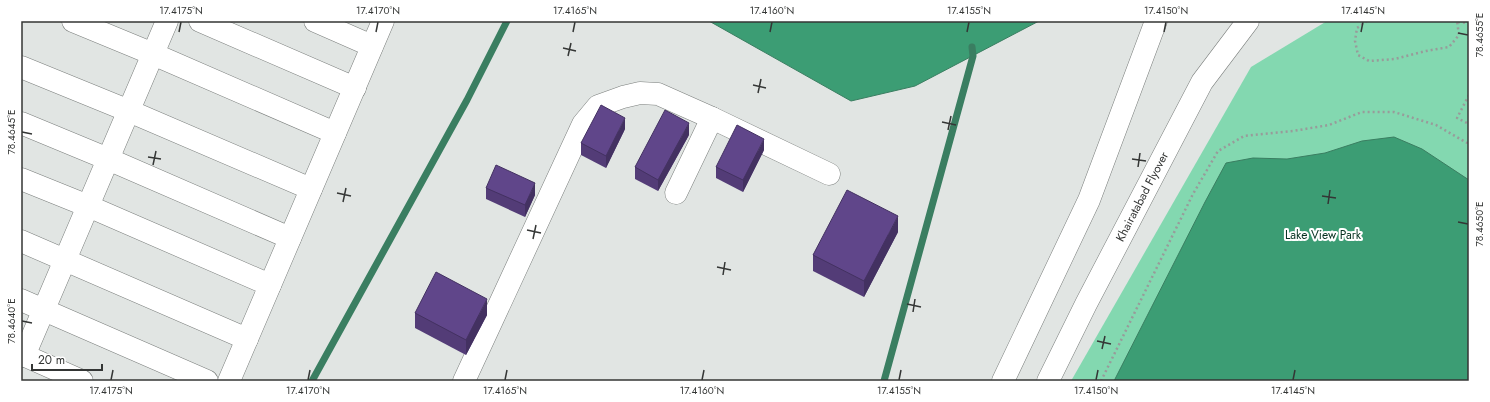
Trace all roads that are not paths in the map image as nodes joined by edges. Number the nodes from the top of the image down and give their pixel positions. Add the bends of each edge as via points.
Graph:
1 (73, 21) edge
2 (167, 21) edge
3 (200, 21) edge
4 (315, 21) edge
5 (383, 21) edge
6 (1156, 21) edge
7 (1248, 21) edge
8 (372, 46) junction
9 (153, 54) junction
10 (21, 67) edge
11 (354, 88) junction
12 (129, 110) junction
13 (712, 118) junction
14 (21, 123) edge
15 (336, 133) junction
16 (108, 159) junction
17 (829, 174) dead end
18 (21, 179) edge
19 (311, 189) junction
20 (676, 193) dead end
21 (88, 206) junction
22 (290, 238) junction
23 (21, 241) edge
24 (65, 260) junction
25 (270, 285) junction
26 (21, 300) edge
27 (43, 310) junction
28 (247, 339) junction
29 (22, 355) edge
30 (82, 381) edge
31 (207, 381) edge
32 (229, 381) edge
33 (464, 381) edge
34 (1003, 381) edge
35 (1048, 381) edge

1 - 9 main road
2 - 9 main road
3 - 11 main road
4 - 8 main road
5 - 8 main road
6 - 34 main road via 1089,200
7 - 35 main road, Khairatabad Flyover via 1202,82
8 - 11 main road
9 - 12 main road
9 - 15 main road
10 - 12 main road
11 - 15 main road
12 - 16 main road
12 - 19 main road
13 - 17 main road
13 - 20 main road
13 - 33 main road via 658,94 640,93 598,106 584,124
14 - 16 main road
15 - 19 main road
16 - 21 main road
16 - 22 main road
18 - 21 main road
19 - 22 main road
21 - 24 main road
21 - 25 main road
22 - 25 main road
23 - 24 main road
24 - 27 main road
24 - 28 main road
25 - 28 main road
26 - 27 main road
27 - 29 main road
27 - 31 main road
28 - 32 main road
29 - 30 main road

